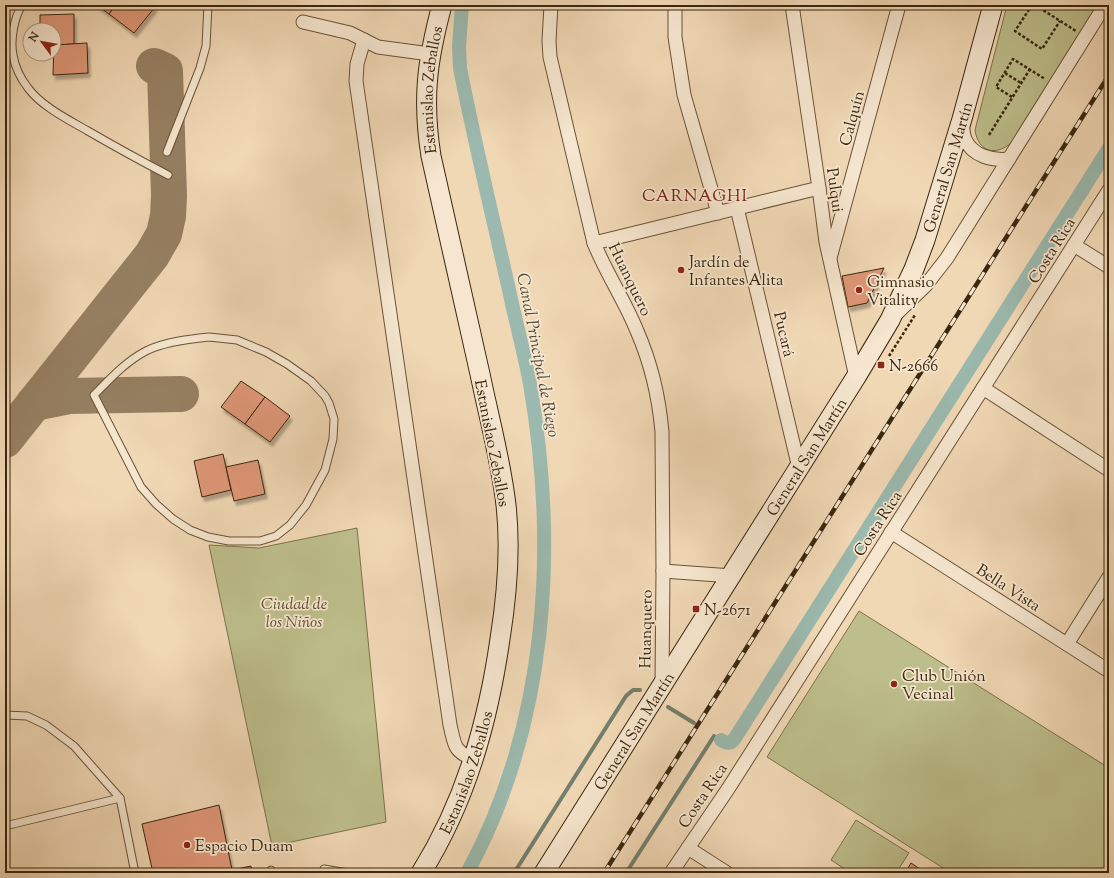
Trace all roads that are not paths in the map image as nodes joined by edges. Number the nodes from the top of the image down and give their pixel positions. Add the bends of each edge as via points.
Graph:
1 (22, 5) edge
2 (208, 5) edge
3 (442, 5) edge
4 (551, 5) edge
5 (675, 5) edge
6 (792, 5) edge
7 (899, 5) edge
8 (993, 5) edge
9 (1105, 5) edge
10 (303, 22) dead end
11 (364, 40) junction
12 (430, 54) junction
13 (962, 119) junction
14 (167, 152) dead end
15 (1009, 159) junction
16 (168, 175) dead end
17 (819, 188) junction
18 (1109, 190) edge
19 (738, 208) junction
20 (718, 213) junction
21 (594, 243) junction
22 (1074, 245) junction
23 (829, 263) junction
24 (1109, 267) edge
25 (890, 320) junction
26 (856, 377) junction
27 (983, 388) junction
28 (94, 395) joint
29 (799, 468) junction
30 (1109, 470) edge
31 (891, 532) junction
32 (663, 571) junction
33 (732, 576) junction
34 (1109, 577) edge
35 (1066, 644) junction
36 (1109, 671) edge
37 (662, 687) junction
38 (5, 715) edge
39 (474, 760) junction
40 (120, 798) junction
41 (5, 826) edge
42 (688, 848) junction
43 (324, 869) dead end
44 (135, 873) edge
45 (348, 873) edge
46 (421, 873) edge
47 (544, 873) edge
48 (671, 873) edge
49 (727, 873) edge

1 - 16 lane via 12,38 13,55 20,75 29,89 43,103 72,122
2 - 14 lane via 206,46 200,68
3 - 12 main road, Estanislao Zeballos
4 - 21 street, Huanquero via 550,58
5 - 20 street via 675,37 684,95
6 - 17 street, Pulqui
7 - 23 street, Calquín
8 - 13 main road, General San Martín
9 - 15 street
10 - 11 street via 350,33
11 - 12 street via 378,47
11 - 39 street via 357,64 356,81 450,725 455,746 461,754
12 - 39 main road, Estanislao Zeballos via 426,104 430,149 503,478 507,521 506,593 498,654 493,687
13 - 15 street via 965,139 976,152 991,159
13 - 25 main road, General San Martín via 925,240
15 - 25 street via 938,271
17 - 19 street
17 - 23 street, Pulqui
18 - 22 street, Costa Rica
19 - 20 street
19 - 29 street, Pucará
20 - 21 street
21 - 32 street, Huanquero via 637,330 657,394 662,432
22 - 24 street
22 - 27 street, Costa Rica
23 - 26 street, Pulqui
25 - 26 main road, General San Martín
26 - 29 main road, General San Martín
27 - 30 street
27 - 31 street, Costa Rica
28 - 28 lane via 141,487 156,504 190,530 229,541 260,541 276,536 290,525 306,505 325,470 333,439 334,419 329,404 311,381 266,352 237,340 209,337 178,341 146,351 119,369
29 - 33 main road, General San Martín
31 - 35 street, Bella Vista
31 - 42 street, Costa Rica
32 - 33 street, Huanquero
32 - 37 street, Huanquero
33 - 37 main road, General San Martín
34 - 35 street
35 - 36 street, Bella Vista
37 - 47 main road, General San Martín
38 - 40 lane via 27,716 46,725 74,746
39 - 46 main road, Estanislao Zeballos via 451,820
40 - 41 lane
40 - 44 lane
42 - 48 street, Costa Rica
42 - 49 street
43 - 45 lane

